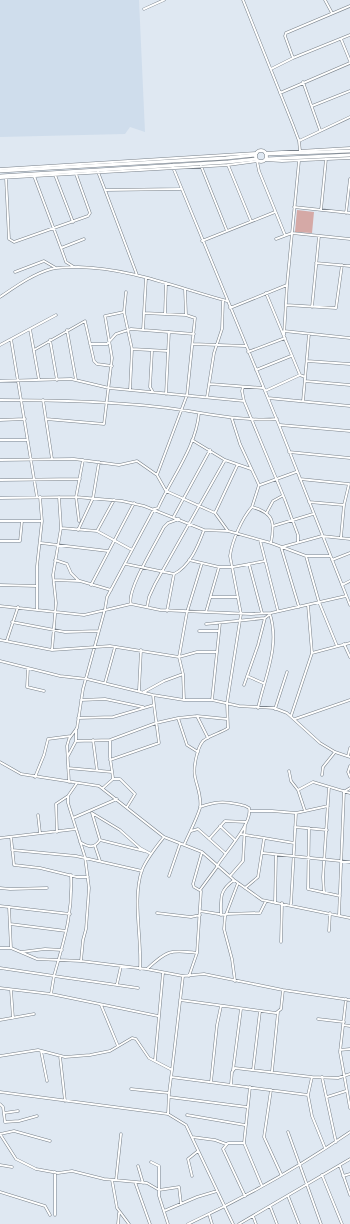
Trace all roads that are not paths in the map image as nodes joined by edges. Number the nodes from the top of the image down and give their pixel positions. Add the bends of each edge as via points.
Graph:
1 (164, 0) edge
2 (243, 0) edge
3 (325, 0) edge
4 (350, 6) edge
5 (144, 9) dead end
6 (332, 14) junction
7 (350, 35) edge
8 (342, 39) junction
9 (293, 58) junction
10 (350, 62) edge
11 (270, 69) junction
12 (303, 82) junction
13 (350, 91) edge
14 (280, 93) junction
15 (312, 106) junction
16 (350, 117) edge
17 (320, 130) junction
18 (299, 141) junction
19 (350, 150) edge
20 (300, 151) junction
21 (265, 153) junction
22 (256, 154) junction
23 (350, 156) edge
24 (326, 159) junction
25 (256, 160) junction
26 (265, 160) junction
27 (299, 160) junction
28 (228, 165) junction
29 (201, 166) junction
30 (172, 167) junction
31 (0, 170) edge
32 (98, 172) junction
33 (76, 174) junction
34 (55, 175) junction
35 (34, 176) junction
36 (0, 177) edge
37 (6, 178) junction
38 (350, 179) edge
39 (180, 189) junction
40 (105, 190) junction
41 (294, 207) junction
42 (321, 210) junction
43 (275, 212) junction
44 (346, 212) junction
45 (350, 213) edge
46 (251, 221) junction
47 (73, 222) junction
48 (53, 229) junction
49 (227, 231) junction
50 (292, 233) junction
51 (285, 236) junction
52 (319, 236) junction
53 (84, 239) dead end
54 (276, 239) dead end
55 (350, 239) edge
56 (202, 241) junction
57 (61, 248) junction
58 (316, 263) junction
59 (342, 265) junction
60 (350, 266) edge
61 (75, 267) junction
62 (56, 268) junction
63 (15, 272) dead end
64 (137, 275) junction
65 (146, 278) junction
66 (166, 283) junction
67 (287, 285) junction
68 (185, 289) junction
69 (126, 292) dead end
70 (266, 293) junction
71 (0, 297) edge
72 (223, 300) junction
73 (228, 302) junction
74 (286, 305) junction
75 (312, 307) junction
76 (230, 308) junction
77 (124, 312) junction
78 (144, 313) junction
79 (165, 314) junction
80 (56, 315) dead end
81 (186, 315) junction
82 (30, 329) junction
83 (128, 329) junction
84 (67, 330) junction
85 (143, 330) junction
86 (284, 331) junction
87 (169, 332) junction
88 (194, 334) junction
89 (309, 334) junction
90 (284, 336) junction
91 (350, 338) edge
92 (11, 340) junction
93 (50, 340) junction
94 (110, 343) junction
95 (90, 344) junction
96 (193, 344) junction
97 (0, 345) edge
98 (216, 345) junction
99 (246, 346) junction
100 (132, 349) junction
101 (34, 350) junction
102 (152, 350) junction
103 (168, 352) junction
104 (248, 352) junction
105 (291, 356) junction
106 (306, 361) junction
107 (350, 364) edge
108 (112, 366) junction
109 (256, 370) junction
110 (300, 375) junction
111 (305, 377) junction
112 (39, 380) junction
113 (57, 380) junction
114 (76, 380) junction
115 (0, 381) edge
116 (18, 381) junction
117 (305, 381) junction
118 (210, 384) junction
119 (350, 385) edge
120 (243, 387) junction
121 (109, 388) junction
122 (263, 388) junction
123 (130, 390) junction
124 (264, 391) junction
125 (153, 392) junction
126 (166, 394) junction
127 (187, 395) junction
128 (207, 397) junction
129 (268, 398) junction
130 (0, 400) edge
131 (21, 400) junction
132 (43, 400) junction
133 (244, 401) junction
134 (303, 401) junction
135 (107, 403) junction
136 (184, 404) junction
137 (350, 406) edge
138 (181, 410) junction
139 (188, 411) junction
140 (199, 413) junction
141 (25, 419) junction
142 (46, 419) junction
143 (232, 419) junction
144 (277, 419) junction
145 (0, 420) edge
146 (253, 421) junction
147 (279, 425) junction
148 (350, 431) edge
149 (0, 440) edge
150 (27, 440) junction
151 (192, 440) junction
152 (210, 450) junction
153 (289, 452) junction
154 (350, 458) edge
155 (52, 459) junction
156 (0, 460) edge
157 (32, 460) junction
158 (83, 460) junction
159 (225, 460) junction
160 (99, 462) junction
161 (237, 466) junction
162 (251, 469) junction
163 (296, 472) junction
164 (157, 475) junction
165 (80, 479) junction
166 (276, 479) junction
167 (300, 479) junction
168 (0, 480) edge
169 (34, 480) junction
170 (349, 484) edge
171 (259, 485) junction
172 (166, 492) junction
173 (282, 496) junction
174 (37, 497) junction
175 (40, 497) junction
176 (59, 497) junction
177 (76, 497) junction
178 (0, 498) edge
179 (93, 498) junction
180 (184, 499) junction
181 (114, 500) junction
182 (309, 502) junction
183 (134, 503) junction
184 (344, 505) junction
185 (200, 506) junction
186 (252, 507) junction
187 (154, 509) junction
188 (267, 512) junction
189 (215, 513) junction
190 (313, 514) junction
191 (174, 517) junction
192 (180, 519) junction
193 (292, 519) junction
194 (0, 521) edge
195 (22, 521) junction
196 (42, 521) junction
197 (80, 523) junction
198 (190, 523) junction
199 (273, 526) junction
200 (61, 528) junction
201 (78, 530) junction
202 (204, 530) junction
203 (97, 531) junction
204 (228, 531) junction
205 (237, 534) junction
206 (322, 536) junction
207 (341, 537) junction
208 (350, 538) edge
209 (115, 540) junction
210 (260, 540) junction
211 (0, 541) edge
212 (298, 542) junction
213 (40, 543) junction
214 (271, 543) junction
215 (58, 546) junction
216 (281, 547) junction
217 (132, 550) junction
218 (108, 551) junction
219 (350, 553) edge
220 (306, 556) junction
221 (330, 556) junction
222 (55, 560) junction
223 (190, 560) junction
224 (332, 560) junction
225 (264, 561) junction
226 (202, 563) junction
227 (126, 564) junction
228 (249, 564) junction
229 (144, 567) junction
230 (219, 567) junction
231 (233, 568) junction
232 (163, 572) junction
233 (174, 574) junction
234 (54, 580) junction
235 (80, 581) junction
236 (350, 582) edge
237 (0, 585) edge
238 (92, 585) junction
239 (342, 585) junction
240 (37, 586) junction
241 (111, 590) junction
242 (346, 596) junction
243 (211, 597) junction
244 (238, 597) junction
245 (319, 602) junction
246 (131, 604) junction
247 (308, 605) junction
248 (350, 605) edge
249 (0, 606) edge
250 (18, 607) junction
251 (147, 607) junction
252 (299, 607) junction
253 (37, 609) junction
254 (105, 609) junction
255 (167, 611) junction
256 (278, 611) junction
257 (56, 612) junction
258 (187, 612) junction
259 (206, 612) junction
260 (262, 613) junction
261 (241, 614) junction
262 (270, 614) junction
263 (265, 618) junction
264 (240, 620) junction
265 (12, 622) junction
266 (220, 623) junction
267 (206, 624) dead end
268 (55, 630) junction
269 (199, 630) dead end
270 (99, 631) junction
271 (219, 631) junction
272 (0, 640) edge
273 (7, 640) junction
274 (350, 642) edge
275 (344, 644) junction
276 (337, 646) junction
277 (115, 647) junction
278 (96, 648) junction
279 (52, 650) junction
280 (141, 650) junction
281 (217, 652) junction
282 (312, 653) junction
283 (179, 657) junction
284 (350, 657) edge
285 (0, 662) edge
286 (28, 667) junction
287 (287, 672) dead end
288 (183, 674) junction
289 (247, 676) junction
290 (87, 679) junction
291 (105, 683) junction
292 (263, 683) junction
293 (244, 685) dead end
294 (138, 690) junction
295 (44, 691) dead end
296 (144, 692) junction
297 (153, 695) junction
298 (81, 700) junction
299 (184, 700) junction
300 (212, 700) junction
301 (350, 700) edge
302 (228, 703) junction
303 (154, 705) junction
304 (143, 708) junction
305 (258, 708) junction
306 (275, 709) junction
307 (197, 716) junction
308 (291, 716) junction
309 (78, 718) junction
310 (178, 718) junction
311 (227, 719) junction
312 (295, 719) junction
313 (156, 723) junction
314 (77, 728) junction
315 (71, 736) junction
316 (208, 738) junction
317 (93, 740) junction
318 (110, 740) junction
319 (76, 741) junction
320 (350, 748) edge
321 (198, 752) junction
322 (335, 752) junction
323 (67, 757) junction
324 (349, 757) edge
325 (110, 760) junction
326 (0, 762) edge
327 (350, 766) edge
328 (68, 768) junction
329 (97, 770) junction
330 (289, 771) dead end
331 (112, 772) junction
332 (350, 775) edge
333 (322, 776) dead end
334 (35, 777) junction
335 (113, 779) junction
336 (69, 782) junction
337 (77, 782) junction
338 (329, 787) junction
339 (103, 788) junction
340 (350, 788) edge
341 (298, 790) junction
342 (344, 791) junction
343 (350, 792) edge
344 (68, 796) junction
345 (117, 799) junction
346 (328, 806) junction
347 (200, 807) junction
348 (127, 808) junction
349 (250, 811) junction
350 (91, 812) junction
351 (305, 812) junction
352 (296, 813) junction
353 (38, 815) dead end
354 (74, 818) junction
355 (246, 823) junction
356 (220, 826) junction
357 (296, 827) junction
358 (309, 828) junction
359 (77, 829) junction
360 (327, 830) junction
361 (191, 831) junction
362 (40, 832) junction
363 (57, 832) junction
364 (240, 834) junction
365 (245, 836) junction
366 (11, 837) junction
367 (164, 837) junction
368 (0, 838) edge
369 (209, 839) junction
370 (264, 839) junction
371 (100, 840) junction
372 (235, 840) junction
373 (80, 842) junction
374 (294, 843) junction
375 (180, 844) junction
376 (184, 845) junction
377 (95, 846) junction
378 (12, 850) junction
379 (145, 851) junction
380 (202, 852) junction
381 (225, 853) junction
382 (151, 854) junction
383 (263, 854) junction
384 (276, 855) junction
385 (293, 856) junction
386 (85, 857) junction
387 (309, 858) junction
388 (324, 859) junction
389 (100, 861) junction
390 (341, 861) junction
391 (350, 862) edge
392 (217, 866) junction
393 (142, 871) junction
394 (71, 875) junction
395 (169, 876) dead end
396 (230, 876) junction
397 (88, 877) junction
398 (234, 880) junction
399 (238, 883) junction
400 (0, 888) edge
401 (47, 888) dead end
402 (245, 888) junction
403 (200, 890) junction
404 (324, 892) junction
405 (340, 896) junction
406 (266, 901) junction
407 (275, 903) junction
408 (282, 903) junction
409 (291, 904) junction
410 (0, 906) edge
411 (10, 907) junction
412 (200, 911) junction
413 (157, 913) dead end
414 (330, 913) junction
415 (70, 914) junction
416 (221, 914) junction
417 (226, 914) junction
418 (200, 915) junction
419 (339, 915) junction
420 (350, 918) edge
421 (10, 924) junction
422 (66, 931) junction
423 (329, 931) dead end
424 (282, 942) dead end
425 (0, 948) edge
426 (11, 948) junction
427 (62, 950) junction
428 (20, 952) junction
429 (197, 953) junction
430 (58, 961) junction
431 (81, 961) junction
432 (121, 966) junction
433 (0, 968) edge
434 (140, 969) junction
435 (146, 969) junction
436 (163, 972) junction
437 (54, 976) junction
438 (183, 976) junction
439 (189, 976) junction
440 (235, 981) junction
441 (117, 985) junction
442 (0, 988) edge
443 (138, 988) dead end
444 (11, 990) junction
445 (283, 990) junction
446 (51, 994) junction
447 (346, 999) junction
448 (180, 1000) junction
449 (350, 1000) edge
450 (101, 1005) junction
451 (221, 1006) junction
452 (241, 1009) junction
453 (260, 1011) junction
454 (278, 1012) junction
455 (34, 1014) dead end
456 (158, 1016) junction
457 (13, 1018) junction
458 (318, 1019) dead end
459 (0, 1020) edge
460 (344, 1023) junction
461 (350, 1026) edge
462 (118, 1046) junction
463 (350, 1049) edge
464 (340, 1050) junction
465 (41, 1051) junction
466 (0, 1056) edge
467 (60, 1056) junction
468 (155, 1060) junction
469 (172, 1070) junction
470 (233, 1070) junction
471 (252, 1070) junction
472 (272, 1071) junction
473 (350, 1074) edge
474 (171, 1077) junction
475 (312, 1077) junction
476 (322, 1077) junction
477 (343, 1077) junction
478 (46, 1081) dead end
479 (211, 1082) junction
480 (231, 1084) junction
481 (250, 1087) junction
482 (131, 1089) dead end
483 (271, 1090) junction
484 (346, 1091) junction
485 (0, 1092) edge
486 (169, 1093) junction
487 (308, 1095) junction
488 (169, 1097) junction
489 (327, 1097) junction
490 (65, 1101) junction
491 (0, 1104) edge
492 (247, 1107) junction
493 (350, 1108) edge
494 (18, 1110) dead end
495 (4, 1114) junction
496 (168, 1114) junction
497 (187, 1115) dead end
498 (37, 1116) dead end
499 (245, 1125) junction
500 (288, 1132) dead end
501 (350, 1132) edge
502 (0, 1134) edge
503 (121, 1134) dead end
504 (192, 1137) junction
505 (50, 1141) dead end
506 (336, 1142) junction
507 (244, 1143) junction
508 (226, 1144) junction
509 (325, 1148) junction
510 (198, 1151) junction
511 (350, 1158) edge
512 (152, 1162) dead end
513 (299, 1164) junction
514 (0, 1166) edge
515 (138, 1166) dead end
516 (340, 1166) junction
517 (12, 1167) dead end
518 (55, 1172) junction
519 (281, 1174) junction
520 (350, 1174) edge
521 (322, 1175) junction
522 (192, 1176) dead end
523 (344, 1176) junction
524 (114, 1180) junction
525 (135, 1182) junction
526 (143, 1183) junction
527 (307, 1185) junction
528 (262, 1186) junction
529 (159, 1190) junction
530 (217, 1191) junction
531 (0, 1192) edge
532 (350, 1195) edge
533 (245, 1196) junction
534 (288, 1196) junction
535 (182, 1204) junction
536 (270, 1206) junction
537 (225, 1207) junction
538 (164, 1211) junction
539 (119, 1213) junction
540 (209, 1214) junction
541 (50, 1215) dead end
542 (55, 1215) dead end
543 (253, 1216) junction
544 (118, 1224) edge
545 (129, 1224) edge
546 (150, 1224) edge
547 (168, 1224) edge
548 (188, 1224) edge
549 (212, 1224) edge
550 (233, 1224) edge
551 (239, 1224) edge
552 (256, 1224) edge
553 (277, 1224) edge
554 (299, 1224) edge
555 (321, 1224) edge
556 (342, 1224) edge

1 - 5 street
2 - 11 street
3 - 6 street
4 - 6 street
6 - 9 street via 286,33
7 - 8 street
8 - 9 street
8 - 10 street
9 - 11 street
10 - 12 street
11 - 14 street
12 - 14 street
12 - 15 street
13 - 15 street
14 - 18 street
15 - 17 street
16 - 17 street
17 - 18 street
18 - 20 street
19 - 20 street
19 - 21 main road
20 - 21 street
21 - 22 main road via 261,151
21 - 26 main road
22 - 25 main road
22 - 31 main road via 226,158
23 - 24 street
23 - 26 main road
24 - 27 street
24 - 42 street
25 - 26 main road
25 - 28 street
25 - 30 main road
25 - 43 street
26 - 27 street
27 - 41 street
28 - 29 street
28 - 46 street
29 - 30 street
29 - 49 street
30 - 32 street
30 - 36 main road
30 - 39 street
32 - 33 street
32 - 40 street
33 - 34 street
33 - 47 street via 90,213
34 - 35 street
34 - 47 street
35 - 37 street
35 - 48 street
36 - 37 street
37 - 48 street via 10,241 14,242
38 - 44 street
39 - 40 street
39 - 56 street
40 - 64 street
41 - 42 street
41 - 50 street
42 - 44 street
43 - 46 street
43 - 51 street
44 - 45 street
46 - 49 street
47 - 48 street
48 - 57 street
49 - 56 street
50 - 51 street
50 - 52 street
50 - 67 street
51 - 54 street
52 - 55 street
52 - 58 street
53 - 57 street
56 - 73 street
57 - 61 street via 66,262
58 - 59 street
58 - 75 street
59 - 60 street
59 - 75 street via 337,307
61 - 62 street
61 - 64 street
62 - 63 street via 44,261
62 - 71 street via 41,273
64 - 65 street
65 - 66 street
65 - 78 street
66 - 68 street
66 - 79 street
67 - 70 street
67 - 74 street
68 - 72 street
68 - 81 street
69 - 77 street
70 - 76 street
70 - 90 street
72 - 73 street
72 - 98 street via 222,329
73 - 76 street
74 - 75 street
74 - 86 street
76 - 99 street
77 - 83 street
77 - 94 street via 105,316
78 - 79 street
78 - 85 street
79 - 81 street
80 - 82 street
81 - 88 street via 195,317
82 - 92 street
82 - 101 street
83 - 85 street
83 - 94 street via 116,334
83 - 100 street
84 - 93 street
84 - 95 street via 85,321
84 - 114 street
85 - 87 street
86 - 89 street
86 - 90 street
87 - 88 street
87 - 103 street
88 - 96 street
89 - 91 street
89 - 106 street
90 - 104 street
90 - 105 street
92 - 97 street
92 - 116 street
93 - 101 street
93 - 113 street
94 - 95 street
94 - 108 street
95 - 108 street via 94,361 97,364
96 - 98 street
96 - 127 street
98 - 99 street
98 - 118 street
99 - 104 street
100 - 102 street
100 - 123 street
101 - 112 street
102 - 103 street
102 - 125 street via 150,387
103 - 126 street
104 - 109 street
105 - 109 street
105 - 110 street
106 - 107 street
106 - 111 street
108 - 121 street
109 - 122 street
110 - 111 street
110 - 124 street
111 - 117 street
112 - 113 street
112 - 116 street
113 - 114 street
114 - 121 street
115 - 116 street
116 - 131 street
117 - 119 street
117 - 134 street
118 - 120 street
118 - 128 street
120 - 122 street
120 - 133 street
121 - 123 street
121 - 135 street
122 - 124 street
123 - 125 street
124 - 129 street
125 - 126 street
126 - 127 street
127 - 128 street
127 - 136 street
128 - 133 street
129 - 134 street
129 - 144 street
130 - 131 street
131 - 132 street
131 - 141 street
132 - 135 street
132 - 142 street
133 - 146 street
134 - 137 street
135 - 138 street
135 - 142 street via 104,424
136 - 138 street
136 - 139 street
138 - 139 street
138 - 164 street
139 - 140 street
140 - 143 street
140 - 151 street
141 - 145 street
141 - 150 street
142 - 155 street
143 - 146 street
143 - 162 street
144 - 146 street
144 - 147 street
146 - 166 street
147 - 148 street
147 - 153 street
149 - 150 street
150 - 157 street
151 - 152 street
151 - 172 street
152 - 159 street
152 - 180 street
153 - 154 street
153 - 163 street
155 - 157 street
155 - 158 street
156 - 157 street
157 - 169 street
158 - 160 street
158 - 165 street
159 - 161 street
159 - 185 street
160 - 164 street via 119,465 137,461
160 - 179 street
161 - 162 street
161 - 189 street
162 - 171 street
163 - 166 street
163 - 167 street
164 - 172 street
165 - 169 street
165 - 177 street
166 - 171 street
166 - 173 street
167 - 170 street
167 - 182 street
168 - 169 street
169 - 174 street
170 - 184 street
171 - 186 street
172 - 180 street
172 - 187 street via 158,508
173 - 188 street via 273,501
173 - 193 street
174 - 175 street
174 - 178 street
175 - 176 street
175 - 196 street
176 - 177 street
176 - 200 street
177 - 179 street
177 - 197 street
179 - 181 street
179 - 197 street
180 - 185 street
180 - 191 street
181 - 183 street
181 - 203 street
182 - 184 street
182 - 190 street
183 - 187 street
183 - 209 street
184 - 207 street
185 - 189 street
185 - 198 street
186 - 188 street
186 - 205 street
187 - 191 street
187 - 217 street
188 - 199 street
189 - 204 street
190 - 193 street
190 - 206 street
191 - 192 street
192 - 198 street
192 - 229 street via 164,527
193 - 199 street
193 - 212 street
194 - 195 street
195 - 196 street
195 - 211 street via 20,541
196 - 213 street
197 - 201 street
198 - 202 street
198 - 232 street
199 - 214 street
200 - 201 street
200 - 215 street
201 - 203 street
202 - 204 street
202 - 223 street
203 - 209 street
204 - 205 street
205 - 210 street
205 - 231 street via 230,556
206 - 207 street
206 - 212 street
206 - 221 street
207 - 208 street
209 - 217 street
209 - 218 street
210 - 214 street
210 - 225 street
212 - 216 street
213 - 215 street
213 - 240 street
214 - 216 street
215 - 218 street
215 - 222 street
216 - 220 street
216 - 252 street
217 - 227 street
218 - 238 street
219 - 224 street
220 - 221 street
220 - 245 street
221 - 224 street
222 - 234 street
222 - 235 street via 67,564 71,574
223 - 226 street
223 - 233 street
224 - 239 street
225 - 228 street
225 - 256 street
226 - 230 street
226 - 258 street
227 - 229 street
227 - 241 street
228 - 231 street
228 - 260 street
229 - 232 street
229 - 246 street via 130,596
230 - 231 street
230 - 243 street
231 - 244 street
232 - 233 street
232 - 251 street via 149,597
233 - 255 street
234 - 235 street
234 - 257 street
235 - 238 street
236 - 239 street
237 - 240 street
238 - 241 street
239 - 242 street
240 - 253 street
241 - 254 street
242 - 245 street
242 - 248 street
243 - 244 street
243 - 259 street
244 - 261 street
245 - 247 street
245 - 276 street
246 - 251 street
246 - 254 street
247 - 252 street
247 - 282 street
249 - 250 street
250 - 253 street
250 - 265 street
251 - 255 street
252 - 256 street
253 - 257 street
254 - 257 street via 84,615
254 - 270 street
255 - 258 street
256 - 262 street
257 - 268 street
258 - 259 street
258 - 283 street
259 - 261 street
260 - 261 street
260 - 262 street
261 - 264 street
262 - 263 street
262 - 292 street via 273,654
263 - 264 street
263 - 289 street
264 - 266 street
264 - 302 street
265 - 268 street
265 - 273 street
266 - 267 street
266 - 271 street
268 - 270 street
268 - 279 street
269 - 271 street
270 - 278 street
271 - 281 street
272 - 273 street
273 - 279 street
274 - 275 street
275 - 276 street
275 - 284 street
276 - 282 street
277 - 278 street
277 - 280 street
277 - 291 street
278 - 279 street
278 - 290 street
280 - 283 street
280 - 294 street
281 - 283 street via 197,652
281 - 300 street
282 - 308 street
283 - 288 street
285 - 286 street
286 - 290 street via 60,676
286 - 295 street via 27,687
287 - 306 street
288 - 296 street
288 - 299 street
289 - 292 street
289 - 293 street
290 - 291 street
290 - 298 street
291 - 294 street
292 - 305 street
294 - 296 street
296 - 297 street
297 - 299 street
297 - 303 street
298 - 304 street via 105,699
298 - 309 street
299 - 300 street
300 - 302 street
301 - 312 street
302 - 305 street
302 - 311 street
303 - 304 street
303 - 313 street
304 - 309 street via 113,717
305 - 306 street
306 - 308 street
307 - 310 street
307 - 311 street
307 - 316 street
308 - 312 street
309 - 314 street
310 - 313 street
310 - 321 street via 187,745
311 - 316 street via 228,728
312 - 322 street via 313,738
313 - 318 street
313 - 325 street via 159,743 156,746
314 - 315 street
314 - 319 street
315 - 323 street via 67,746
315 - 334 street via 48,739
316 - 321 street
317 - 318 street
317 - 319 street
317 - 329 street
318 - 325 street
319 - 323 street
320 - 324 street
321 - 347 street via 194,770
322 - 324 street
322 - 333 street via 323,767
323 - 328 street
325 - 331 street
326 - 334 street via 17,773
327 - 332 street
328 - 329 street
328 - 336 street
329 - 331 street
330 - 341 street
331 - 335 street
334 - 336 street
335 - 339 street
335 - 348 street via 120,778 135,794
336 - 337 street
337 - 339 street
337 - 344 street
338 - 341 street via 313,782
338 - 342 street
338 - 346 street
339 - 345 street
340 - 342 street
341 - 351 street
342 - 343 street
342 - 390 street
344 - 354 street
344 - 363 street via 56,804
345 - 348 street
345 - 350 street
346 - 351 street
346 - 360 street
347 - 349 street via 223,801 247,806
347 - 361 street
348 - 367 street
349 - 352 street
349 - 355 street
350 - 354 street
350 - 371 street
350 - 379 street via 120,830
351 - 352 street
352 - 357 street
353 - 362 street
354 - 359 street
355 - 356 street via 229,820
355 - 364 street
355 - 365 street
356 - 369 street
356 - 372 street
357 - 358 street
357 - 374 street
358 - 360 street
358 - 387 street
359 - 363 street
359 - 373 street
360 - 388 street
361 - 369 street via 198,829
361 - 376 street
362 - 363 street
362 - 366 street
364 - 365 street
364 - 372 street
365 - 370 street
365 - 396 street via 241,865
366 - 368 street
366 - 378 street
367 - 375 street
367 - 382 street
369 - 381 street
370 - 374 street
370 - 383 street
371 - 377 street
371 - 379 street
372 - 381 street
373 - 377 street via 88,847
373 - 386 street
374 - 385 street
375 - 376 street
375 - 395 street
376 - 380 street
377 - 389 street
378 - 386 street
378 - 394 street via 12,863 15,866
379 - 382 street
380 - 392 street
380 - 403 street via 192,884
381 - 392 street
382 - 393 street
383 - 384 street
383 - 402 street via 258,877
384 - 385 street
384 - 407 street
385 - 387 street
385 - 409 street
386 - 389 street
386 - 397 street
387 - 388 street
387 - 404 street via 308,889
388 - 390 street
388 - 404 street
389 - 393 street
390 - 391 street
390 - 405 street
392 - 396 street
392 - 403 street
393 - 434 street via 138,893
394 - 397 street
394 - 415 street
396 - 398 street
397 - 431 street via 89,905
398 - 399 street
398 - 416 street via 222,893
399 - 402 street
399 - 417 street
400 - 401 street
402 - 406 street
403 - 412 street
404 - 405 street
405 - 419 street
406 - 407 street
406 - 417 street via 260,913
407 - 408 street
408 - 409 street
408 - 424 street
409 - 414 street
410 - 411 street
411 - 415 street
411 - 421 street
412 - 416 street
412 - 418 street
413 - 418 street via 192,917
414 - 419 street
414 - 423 street
415 - 422 street
416 - 417 street
417 - 440 street via 224,929
418 - 429 street
419 - 420 street
421 - 422 street
421 - 426 street
422 - 427 street
425 - 426 street
426 - 428 street
427 - 428 street
427 - 430 street
428 - 430 street via 37,959
429 - 435 street via 168,952
429 - 439 street
430 - 431 street
430 - 437 street
431 - 432 street
432 - 434 street
432 - 441 street
433 - 437 street
434 - 435 street
435 - 436 street
436 - 438 street
436 - 456 street
437 - 441 street
437 - 446 street
438 - 439 street
438 - 448 street
439 - 440 street via 204,974
440 - 445 street
441 - 443 street
442 - 444 street
444 - 446 street
444 - 457 street
445 - 447 street
445 - 454 street via 281,1009
446 - 450 street
447 - 449 street
447 - 460 street
448 - 451 street
448 - 469 street
450 - 456 street
450 - 462 street
451 - 452 street
451 - 479 street
452 - 453 street
452 - 470 street
453 - 454 street
453 - 471 street
454 - 472 street
455 - 457 street
456 - 468 street
457 - 459 street
458 - 460 street
460 - 461 street
460 - 464 street
462 - 467 street via 99,1054
462 - 468 street via 134,1037 145,1054
463 - 464 street
464 - 477 street
465 - 466 street
465 - 467 street
465 - 478 street
467 - 490 street
468 - 469 street
469 - 474 street
470 - 471 street
470 - 480 street
471 - 472 street
472 - 475 street
473 - 477 street
474 - 479 street
474 - 486 street
475 - 476 street
475 - 487 street
476 - 477 street
476 - 489 street
477 - 484 street
479 - 480 street
480 - 481 street
481 - 483 street
481 - 492 street
482 - 486 street
483 - 487 street
483 - 519 street via 264,1137
484 - 489 street
484 - 493 street
485 - 490 street
486 - 488 street
487 - 509 street via 312,1116
488 - 492 street
488 - 496 street
489 - 506 street
490 - 496 street
491 - 495 street
492 - 499 street
494 - 495 street
495 - 498 street via 4,1121 9,1122
496 - 504 street via 182,1122
497 - 499 street
499 - 507 street
500 - 513 street
501 - 506 street
502 - 505 street via 14,1131
502 - 518 street via 16,1159 36,1169
503 - 524 street
504 - 508 street
504 - 510 street
506 - 509 street
507 - 508 street
507 - 528 street
508 - 533 street via 224,1149
509 - 513 street
510 - 522 street via 188,1159
510 - 530 street
511 - 516 street
512 - 529 street via 159,1166
513 - 519 street
513 - 527 street
514 - 517 street
515 - 526 street
516 - 521 street
516 - 523 street
518 - 524 street via 72,1171
518 - 542 street
519 - 528 street
520 - 523 street
521 - 527 street
521 - 556 street
523 - 532 street
524 - 525 street
524 - 539 street
525 - 526 street
525 - 546 street
526 - 529 street
527 - 534 street
527 - 555 street
528 - 533 street
529 - 535 street via 179,1187
529 - 538 street
530 - 535 street
530 - 537 street
531 - 541 street via 45,1206
533 - 537 street
534 - 536 street
534 - 554 street
535 - 538 street
536 - 543 street
536 - 553 street
537 - 540 street
537 - 550 street
538 - 547 street
539 - 544 street
539 - 545 street
540 - 548 street
540 - 549 street
543 - 551 street
543 - 552 street

